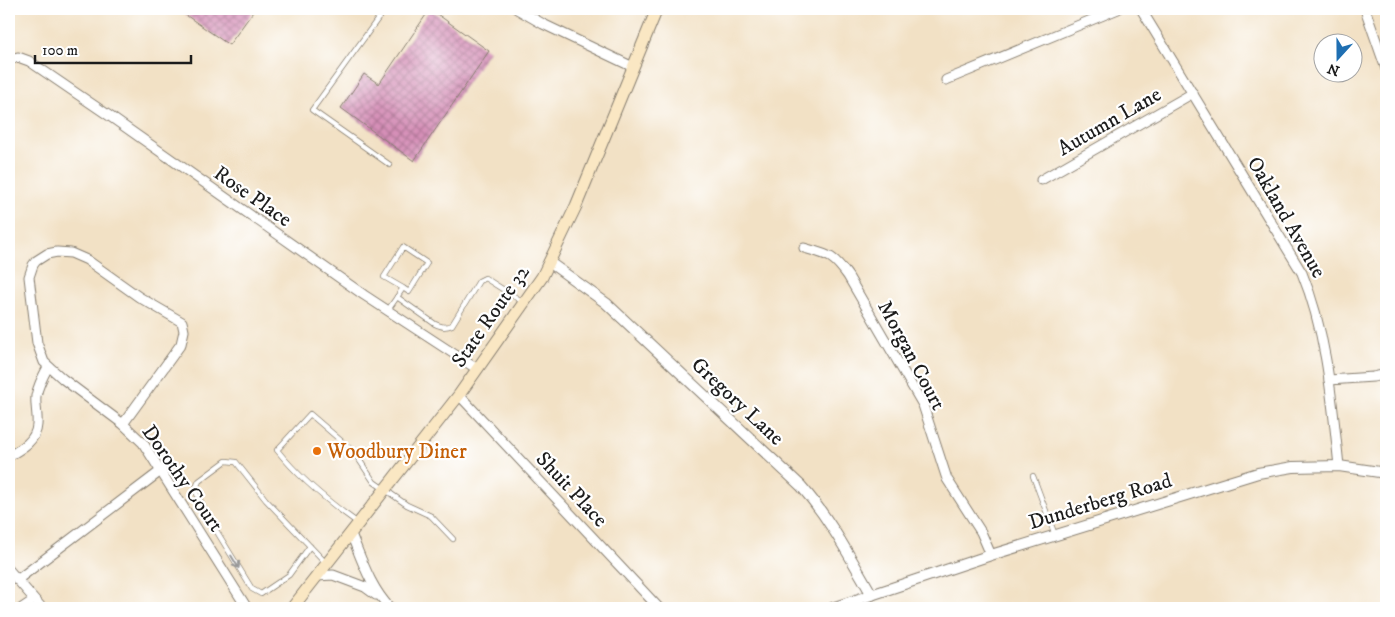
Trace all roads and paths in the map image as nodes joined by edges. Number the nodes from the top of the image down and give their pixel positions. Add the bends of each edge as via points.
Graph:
1 (386, 9) edge
2 (517, 9) edge
3 (657, 9) edge
4 (1118, 9) edge
5 (1141, 9) edge
6 (1366, 9) edge
7 (9, 60) edge
8 (633, 67) junction
9 (1386, 69) edge
10 (946, 80) dead end
11 (1193, 93) junction
12 (390, 164) dead end
13 (1041, 180) dead end
14 (804, 248) dead end
15 (550, 262) junction
16 (402, 288) junction
17 (396, 297) junction
18 (524, 303) junction
19 (388, 310) junction
20 (48, 367) junction
21 (477, 370) junction
22 (1386, 374) edge
23 (1329, 380) junction
24 (459, 395) junction
25 (123, 424) junction
26 (9, 456) edge
27 (1339, 466) junction
28 (162, 470) junction
29 (1386, 474) edge
30 (1033, 476) dead end
31 (384, 490) junction
32 (359, 524) junction
33 (351, 534) junction
34 (1055, 535) junction
35 (454, 539) dead end
36 (310, 546) junction
37 (991, 555) junction
38 (326, 564) junction
39 (9, 570) edge
40 (317, 576) junction
41 (17, 580) junction
42 (872, 595) junction
43 (381, 598) junction
44 (34, 600) junction
45 (22, 608) edge
46 (42, 608) edge
47 (247, 608) edge
48 (292, 608) edge
49 (390, 608) edge
50 (659, 608) edge
51 (832, 608) edge

1 - 12 lane via 312,110
2 - 8 street
3 - 8 main road, State Route 32
4 - 10 street
5 - 11 street, Oakland Avenue
6 - 9 street
7 - 19 street, Rose Place via 18,57 29,61
8 - 15 main road, State Route 32 via 580,198
11 - 13 street, Autumn Lane
11 - 23 street, Oakland Avenue via 1302,273 1313,299
14 - 37 street, Morgan Court via 838,260 848,276 924,405 946,479 981,532
15 - 18 main road, State Route 32
15 - 42 street, Gregory Lane via 606,304 801,486 837,535
16 - 16 lane via 409,292 427,263 403,247 384,277
16 - 17 lane
17 - 18 lane via 442,328 452,325 482,279 488,279
17 - 19 lane
18 - 21 main road, State Route 32
19 - 21 street, Rose Place
20 - 25 street, Dorothy Court
20 - 25 street via 37,343 30,277 36,261 47,254 71,253 87,260 139,297 182,322 181,344
20 - 26 street via 36,398 37,427 33,438
21 - 24 main road, State Route 32
22 - 23 street
23 - 27 street, Oakland Avenue
24 - 31 main road, State Route 32
24 - 50 street, Shuit Place
25 - 28 street, Dorothy Court via 143,443
27 - 29 street, Dunderberg Road
27 - 34 street, Dunderberg Road via 1293,467 1258,473
28 - 41 street
28 - 47 street, Dorothy Court
30 - 34 lane
31 - 32 main road, State Route 32
31 - 32 lane via 374,482 354,452 310,414 277,450 292,470 324,499
31 - 35 lane via 431,516
32 - 33 main road, State Route 32
33 - 38 main road, State Route 32
33 - 43 street via 371,583
34 - 37 street, Dunderberg Road
36 -> 36 lane via 266,500 236,462 226,461 200,481 195,490 252,590 260,594 289,575
36 - 38 lane
37 - 42 street, Dunderberg Road
38 - 40 main road, State Route 32
39 - 41 street
40 - 43 street via 333,574 365,586
40 - 48 main road, State Route 32
41 - 44 street
42 - 51 street, Dunderberg Road
43 - 49 street
44 - 45 street
44 - 46 street

